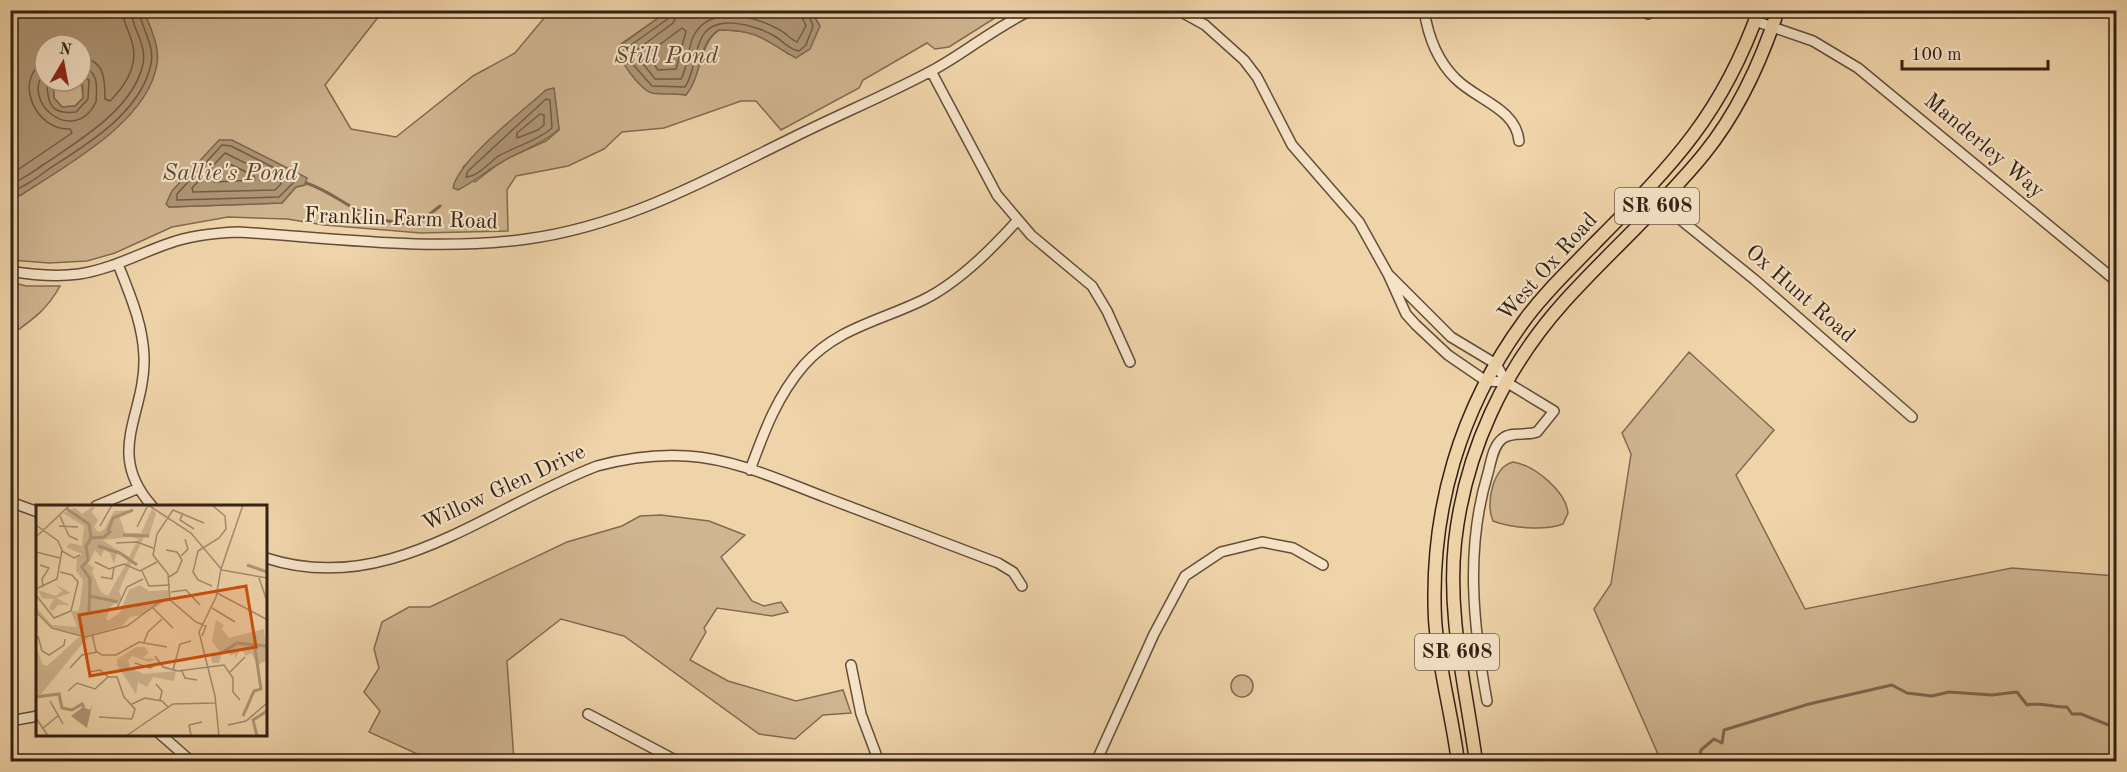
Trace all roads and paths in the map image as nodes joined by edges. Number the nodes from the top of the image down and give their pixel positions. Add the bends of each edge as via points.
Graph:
1 (1032, 10) edge
2 (1178, 10) edge
3 (1424, 10) edge
4 (1778, 10) edge
5 (1757, 16) edge
6 (1773, 27) junction
7 (931, 70) junction
8 (1520, 141) dead end
9 (1660, 203) junction
10 (1017, 221) junction
11 (118, 264) junction
12 (10, 271) edge
13 (1388, 274) junction
14 (2116, 281) edge
15 (1130, 362) dead end
16 (1496, 364) junction
17 (1486, 381) junction
18 (1506, 382) junction
19 (1912, 417) dead end
20 (750, 470) junction
21 (139, 488) junction
22 (10, 502) edge
23 (101, 505) edge
24 (151, 505) edge
25 (36, 511) edge
26 (267, 558) edge
27 (1323, 565) dead end
28 (1022, 586) dead end
29 (851, 665) dead end
30 (1487, 701) dead end
31 (588, 714) dead end
32 (36, 716) edge
33 (10, 721) edge
34 (161, 736) edge
35 (192, 762) edge
36 (679, 762) edge
37 (879, 762) edge
38 (1096, 762) edge
39 (1458, 762) edge
40 (1476, 762) edge

1 - 7 street, Franklin Farm Road
2 - 13 street via 1223,38 1244,60 1257,77 1292,146 1353,214
3 - 8 street via 1429,36 1445,67 1467,89 1509,116
4 - 6 main road, West Ox Road / SR 608
5 - 6 street, Manderley Way
5 - 16 main road, West Ox Road / SR 608 via 1733,75 1694,137 1650,188 1548,291
6 - 9 main road, West Ox Road / SR 608 via 1754,73 1727,121 1704,154
6 - 14 street, Manderley Way via 1813,41 1858,68
7 - 10 street via 997,195
7 - 11 street, Franklin Farm Road via 664,201 567,232 450,244 216,233 170,243
9 - 18 main road, West Ox Road / SR 608 via 1565,301
9 - 19 street, Ox Hunt Road
10 - 15 street via 1092,286
10 - 20 street via 941,290 918,303 856,326 819,351 780,398
11 - 12 street, Franklin Farm Road via 60,276
11 - 21 street via 136,310 142,339 143,372 128,445
13 - 16 street via 1451,337
13 - 17 street via 1411,320 1448,355
16 - 17 main road, West Ox Road / SR 608
16 - 18 street
17 - 18 street
17 - 39 main road, West Ox Road / SR 608 via 1452,463 1436,554 1437,641
18 - 30 street via 1554,411 1537,432 1511,434 1502,439 1484,486 1474,546 1474,604
18 - 40 main road, West Ox Road / SR 608 via 1468,472 1455,541 1454,622
20 - 26 street, Willow Glen Drive via 689,456 621,460 573,475 390,561 323,570
20 - 28 street, Willow Glen Drive via 998,563 1013,572
21 - 23 street
21 - 24 street
22 - 25 street
27 - 38 street via 1293,549 1262,542 1221,552 1185,576
29 - 37 street via 861,714
31 - 36 street
32 - 33 street
34 - 35 street

